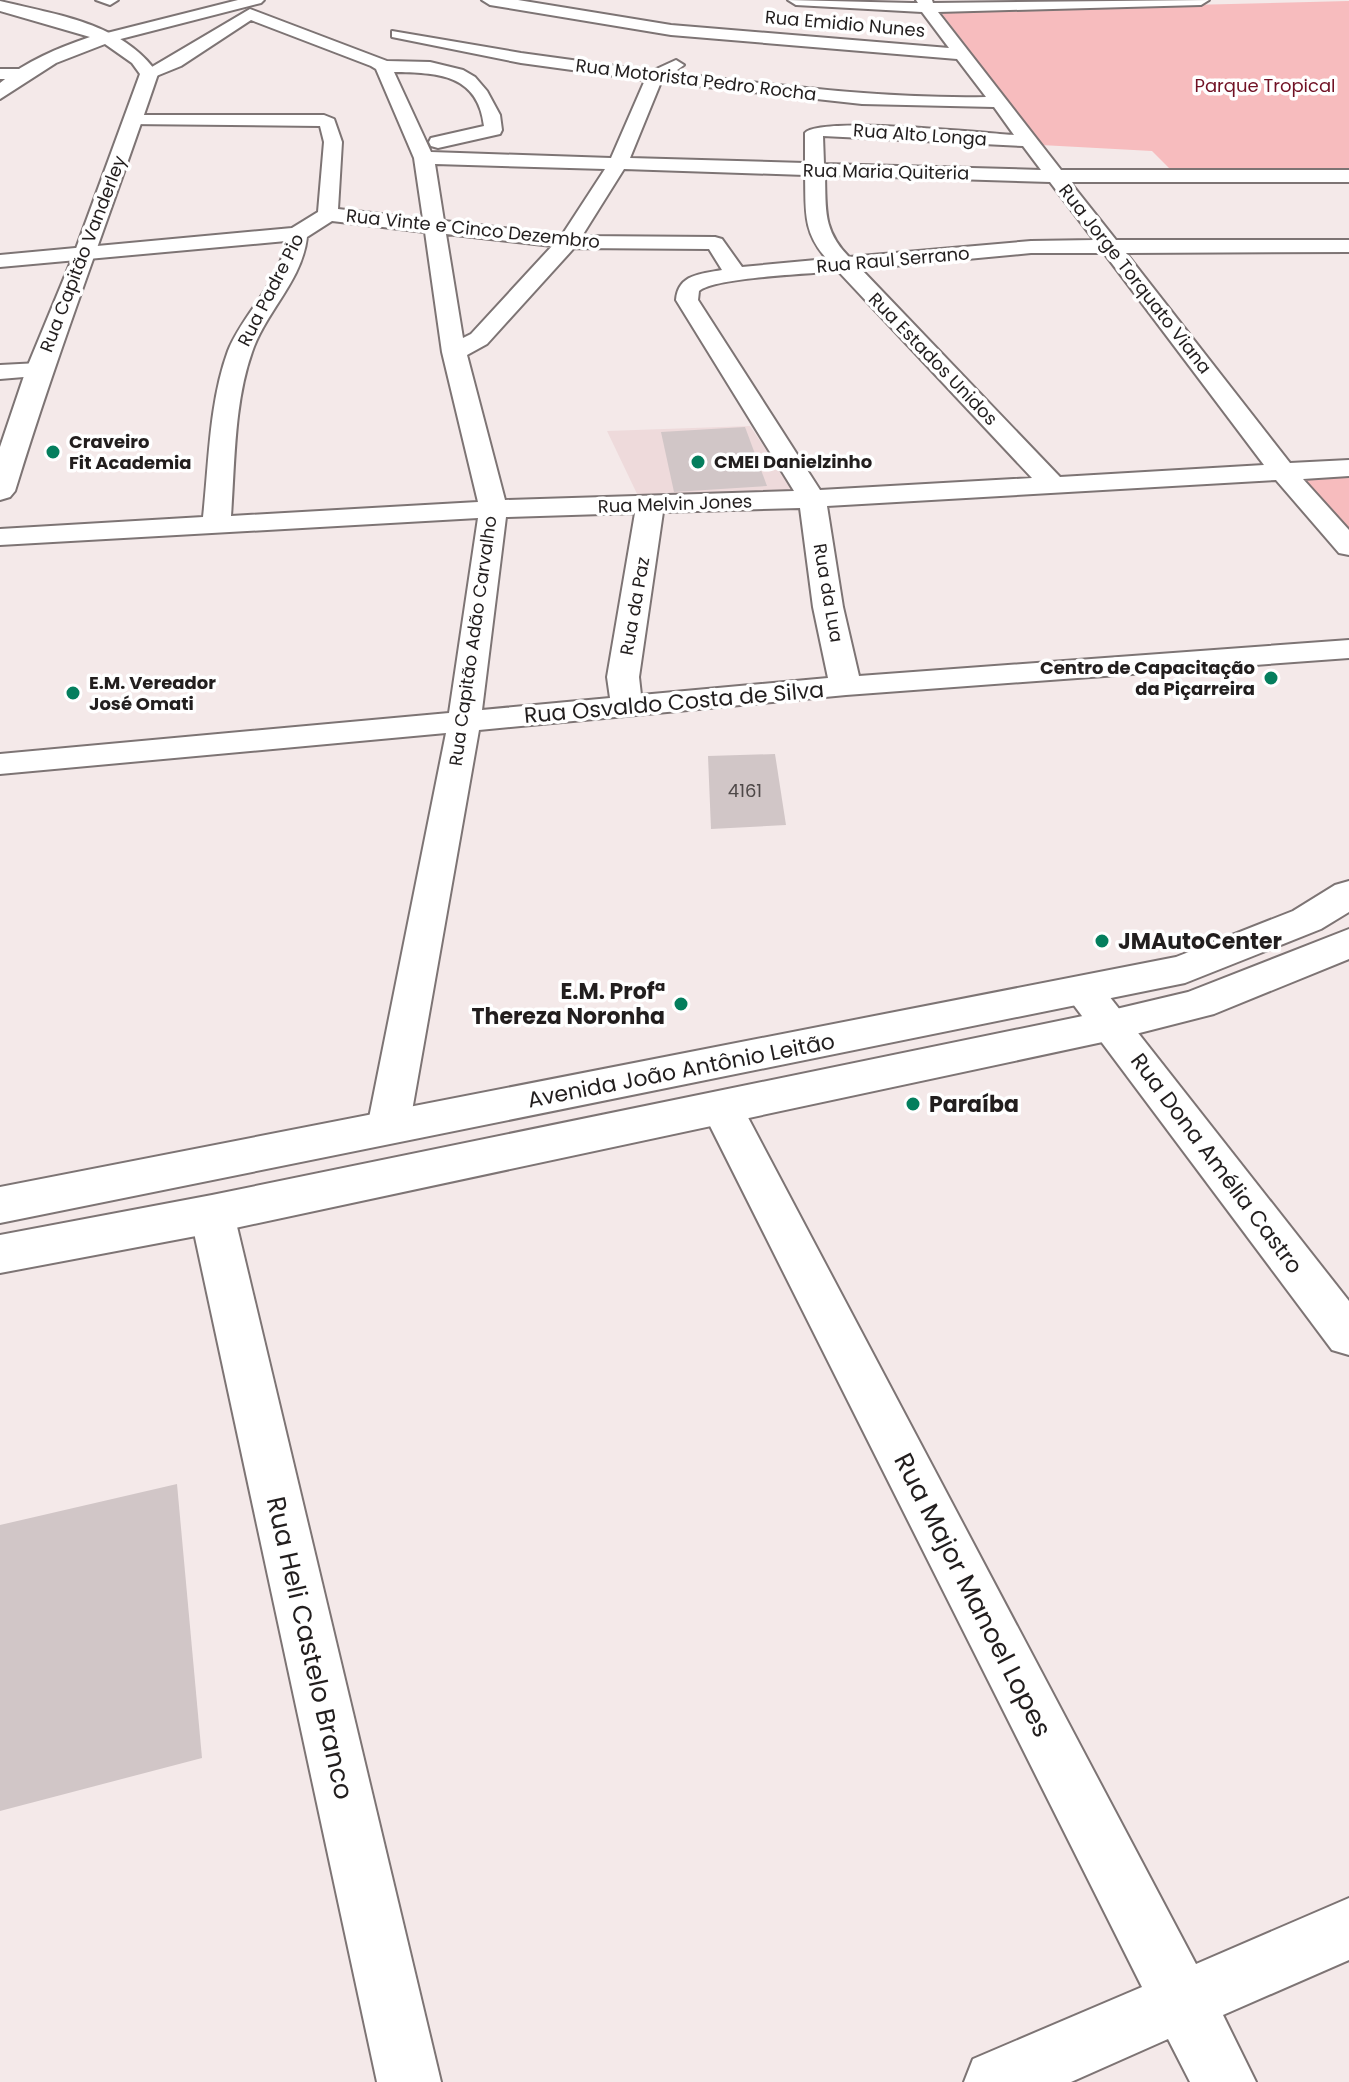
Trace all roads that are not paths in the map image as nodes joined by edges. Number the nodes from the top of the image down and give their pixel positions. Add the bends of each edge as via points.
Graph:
1 (104, 0) edge
2 (110, 0) edge
3 (274, 0) edge
4 (490, 0) edge
5 (796, 0) edge
6 (1201, 0) edge
7 (925, 3) edge
8 (0, 6) edge
9 (253, 7) edge
10 (537, 7) junction
11 (690, 10) dead end
12 (486, 18) dead end
13 (443, 26) dead end
14 (671, 30) junction
15 (732, 35) junction
16 (385, 36) junction
17 (105, 38) junction
18 (332, 46) junction
19 (961, 54) junction
20 (383, 66) junction
21 (0, 74) edge
22 (21, 74) junction
23 (149, 74) junction
24 (655, 76) junction
25 (0, 93) edge
26 (996, 102) junction
27 (133, 120) junction
28 (814, 133) joint
29 (1027, 141) junction
30 (421, 151) junction
31 (619, 162) junction
32 (815, 170) junction
33 (1054, 176) junction
34 (1349, 176) edge
35 (328, 214) junction
36 (436, 226) junction
37 (297, 234) junction
38 (568, 242) junction
39 (1109, 246) junction
40 (1349, 246) edge
41 (86, 254) junction
42 (0, 261) edge
43 (844, 265) junction
44 (736, 274) junction
45 (454, 352) junction
46 (39, 370) junction
47 (0, 372) edge
48 (1349, 468) edge
49 (1283, 472) junction
50 (1054, 486) junction
51 (0, 491) edge
52 (812, 499) junction
53 (650, 505) junction
54 (493, 509) junction
55 (216, 524) junction
56 (0, 537) edge
57 (1349, 547) edge
58 (1349, 649) edge
59 (846, 686) junction
60 (627, 708) junction
61 (464, 722) junction
62 (0, 764) edge
63 (1349, 894) edge
64 (1349, 943) edge
65 (1098, 1008) junction
66 (722, 1108) junction
67 (388, 1128) junction
68 (0, 1205) edge
69 (212, 1214) junction
70 (0, 1254) edge
71 (1349, 1336) edge
72 (1349, 1929) edge
73 (1182, 2002) junction
74 (409, 2082) edge
75 (996, 2082) edge
76 (1224, 2082) edge

1 - 2 street
3 - 9 street
4 - 10 street, Rua Emidio Nunes
5 - 7 street
6 - 7 street
7 - 19 street, Rua Jorge Torquato Viana
8 - 17 street
9 - 17 street
9 - 18 street
9 - 23 street via 174,64
10 - 12 street
10 - 14 street, Rua Emidio Nunes
11 - 14 street
13 - 16 street
14 - 15 street, Rua Emidio Nunes
15 - 19 street, Rua Emidio Nunes
15 - 24 street
16 - 18 street
16 - 24 street, Rua Motorista Pedro Rocha
17 - 22 street
17 - 23 street via 144,63
18 - 20 street
19 - 26 street, Rua Jorge Torquato Viana
20 - 30 street, Rua Capitão Adão Carvalho
20 - 30 street via 465,75 479,87 492,116 493,130
21 - 22 street
22 - 25 street
23 - 27 street, Rua Capitão Vanderley
24 - 26 street, Rua Motorista Pedro Rocha via 872,100
24 - 31 street
26 - 29 street, Rua Jorge Torquato Viana
27 - 35 street, Rua Padre Pio via 290,118 328,123 333,133
27 - 41 street, Rua Capitão Vanderley
28 - 29 street, Rua Alto Longa via 835,129
28 - 32 street, Rua Estados Unidos
29 - 33 street, Rua Jorge Torquato Viana
30 - 31 street, Rua Maria Quiteria
30 - 36 street, Rua Capitão Adão Carvalho
31 - 32 street, Rua Maria Quiteria
31 - 38 street
32 - 33 street, Rua Maria Quiteria
32 - 43 street, Rua Estados Unidos via 822,241
33 - 34 street, Rua Maria Quiteria
33 - 39 street, Rua Jorge Torquato Viana
35 - 36 street, Rua Vinte e Cinco Dezembro
35 - 37 street, Rua Padre Pio
36 - 38 street, Rua Vinte e Cinco Dezembro
36 - 45 street, Rua Capitão Adão Carvalho
37 - 41 street
37 - 55 street, Rua Padre Pio via 296,250 240,352
38 - 44 street, Rua Vinte e Cinco Dezembro via 715,243
38 - 45 street via 495,324
39 - 40 street, Rua Raul Serrano
39 - 43 street, Rua Raul Serrano via 1031,247
39 - 49 street, Rua Jorge Torquato Viana
41 - 42 street
41 - 46 street, Rua Capitão Vanderley
43 - 44 street, Rua Raul Serrano
43 - 50 street, Rua Estados Unidos
44 - 52 street, Rua Raul Serrano via 697,281 688,289 687,300
45 - 54 street, Rua Capitão Adão Carvalho
46 - 47 street
46 - 51 street, Rua Capitão Vanderley
48 - 49 street, Rua Melvin Jones
49 - 50 street, Rua Melvin Jones
49 - 57 street, Rua Jorge Torquato Viana
50 - 52 street, Rua Melvin Jones
52 - 53 street, Rua Melvin Jones
52 - 59 street, Rua da Lua
53 - 54 street, Rua Melvin Jones
53 - 60 street, Rua da Paz via 623,677
54 - 55 street, Rua Melvin Jones
54 - 61 street, Rua Capitão Adão Carvalho
55 - 56 street, Rua Melvin Jones
58 - 59 street, Rua Osvaldo Costa de Silva
59 - 60 street, Rua Osvaldo Costa de Silva
60 - 61 street, Rua Osvaldo Costa de Silva
61 - 62 street, Rua Osvaldo Costa de Silva
61 - 67 street, Rua Capitão Adão Carvalho
63 - 65 street, Avenida João Antônio Leitão via 1307,920
64 - 65 street, Avenida João Antônio Leitão via 1199,1004
65 - 66 street, Avenida João Antônio Leitão
65 - 67 street, Avenida João Antônio Leitão
65 - 71 street, Rua Dona Amélia Castro
66 - 69 street, Avenida João Antônio Leitão
66 - 73 street, Rua Major Manoel Lopes
67 - 68 street, Avenida João Antônio Leitão
69 - 70 street, Avenida João Antônio Leitão
69 - 74 street, Rua Heli Castelo Branco
72 - 73 street
73 - 75 street
73 - 76 street, Rua Major Manoel Lopes

